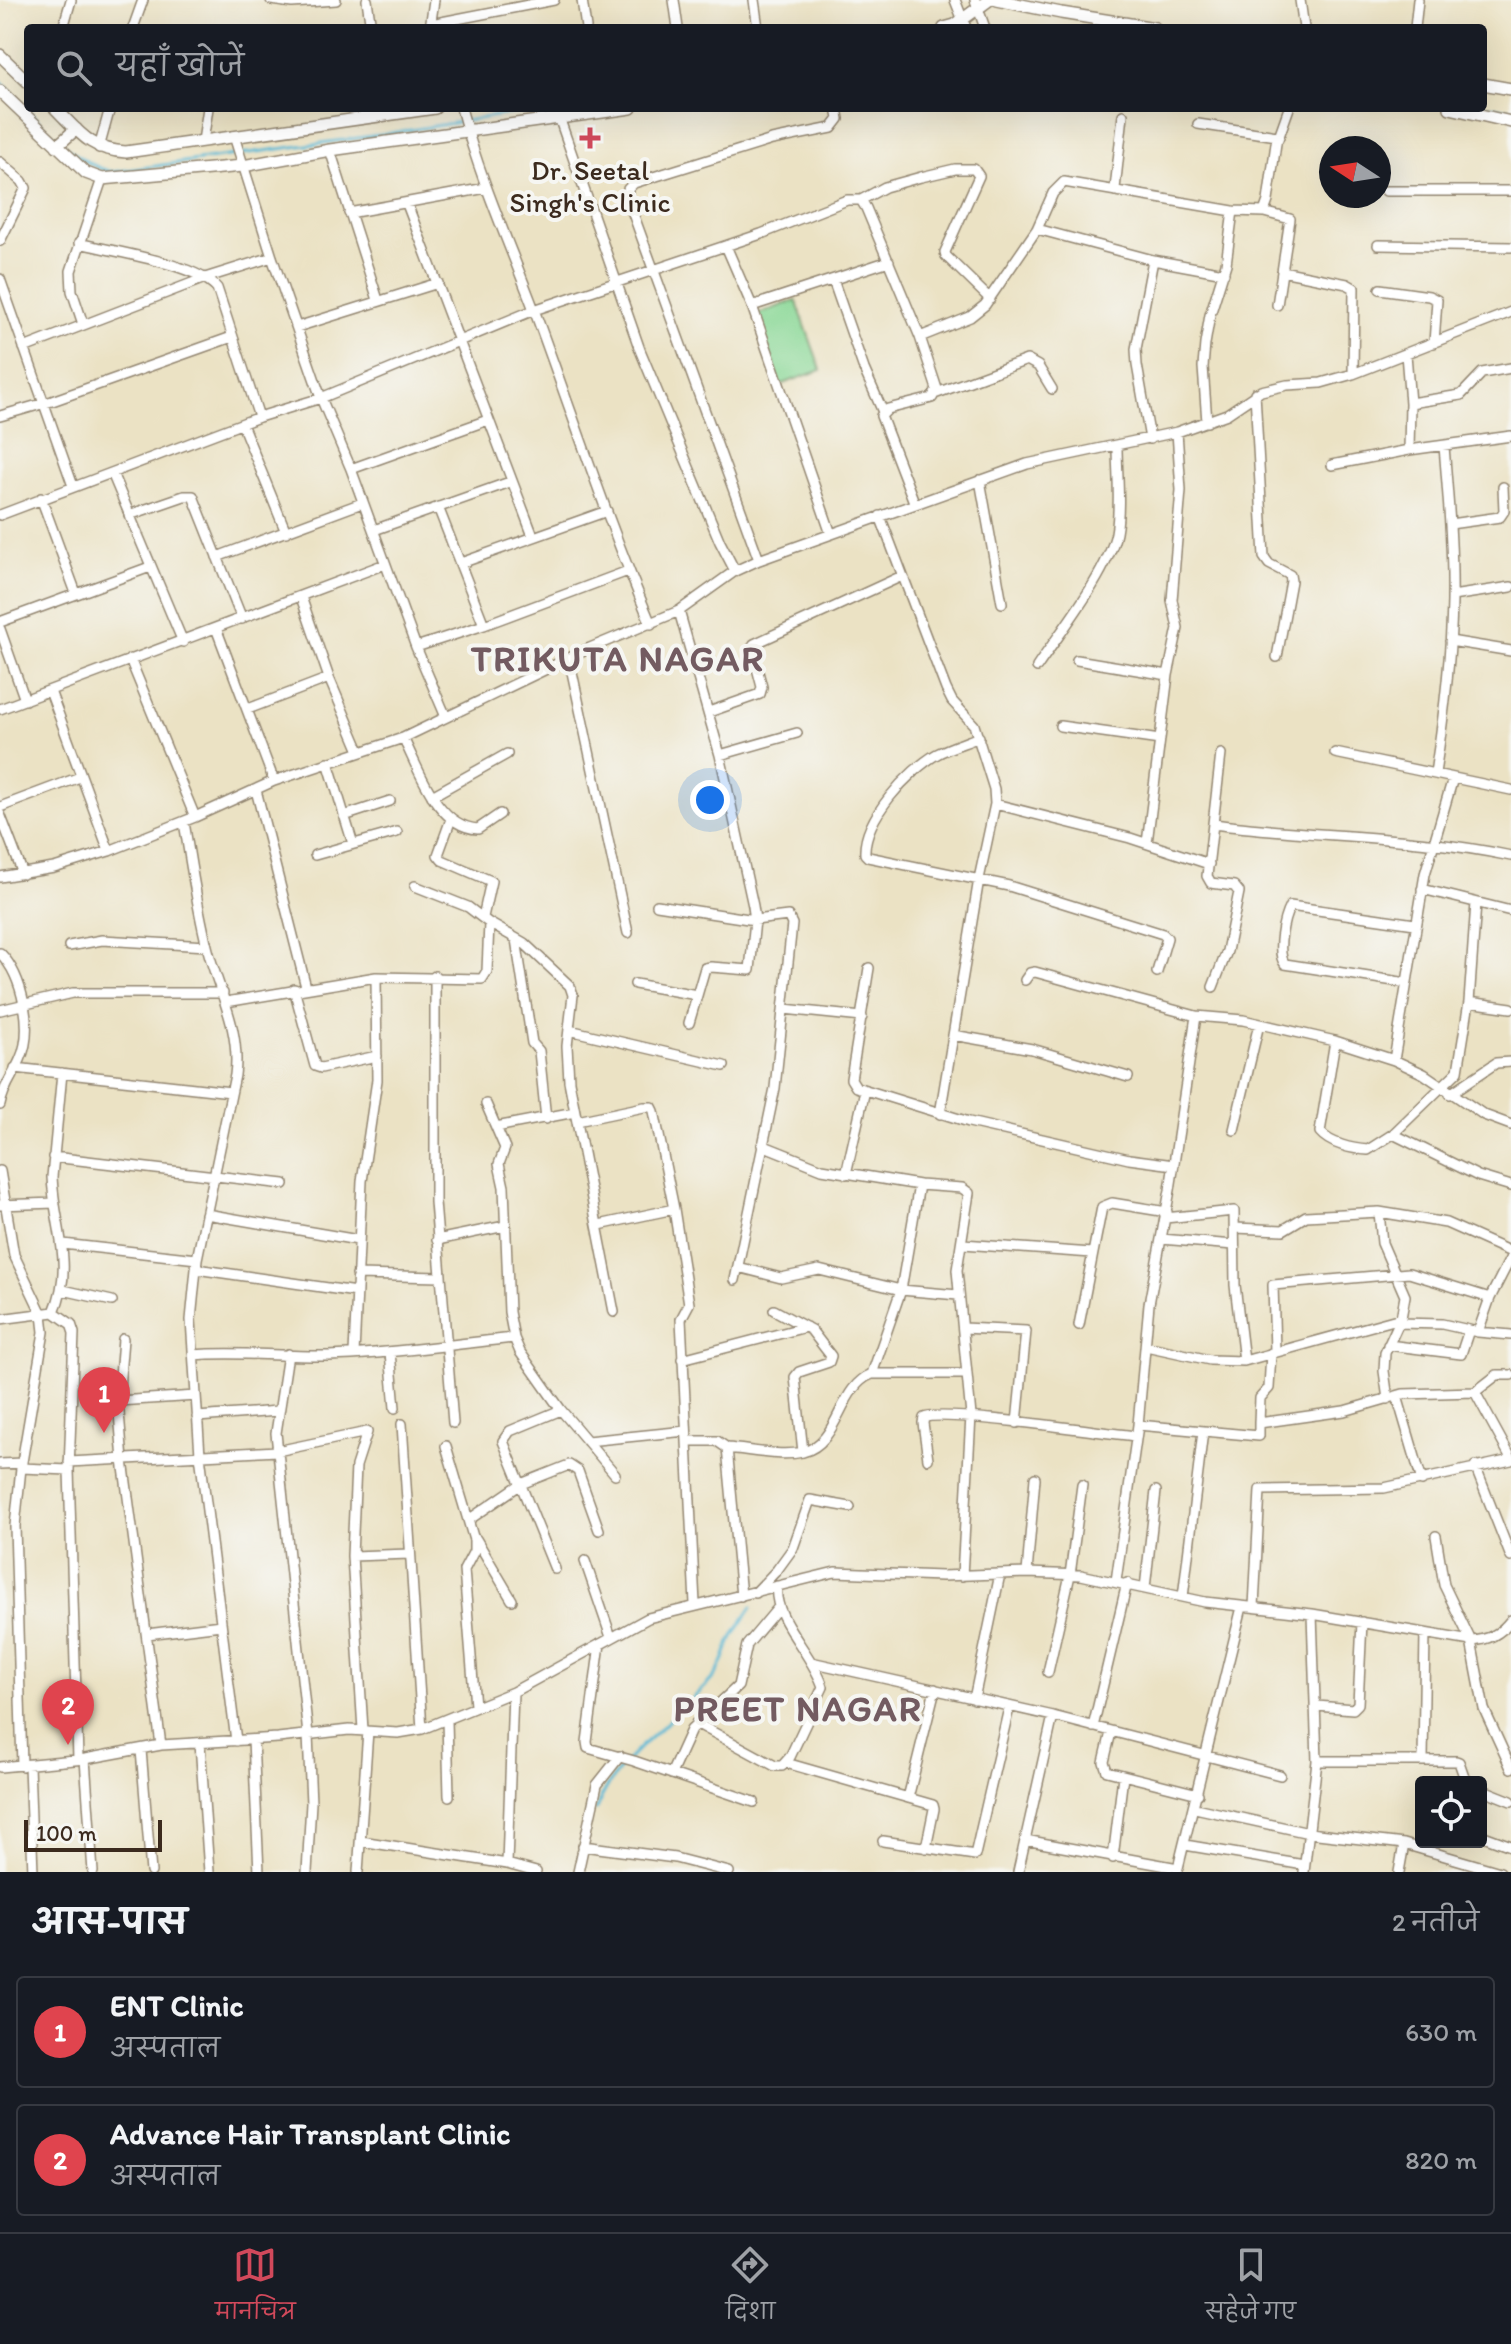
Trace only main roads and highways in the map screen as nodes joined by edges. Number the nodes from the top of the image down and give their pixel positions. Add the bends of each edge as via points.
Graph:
1 (989, 0) edge
2 (997, 0) edge
3 (976, 4) edge
4 (965, 23) edge
5 (1132, 24) edge
6 (0, 55) edge
7 (24, 78) edge
8 (1487, 85) edge
9 (1511, 89) edge
10 (0, 91) edge
11 (58, 112) edge
12 (607, 112) edge
13 (1467, 112) edge
14 (381, 113) edge
15 (1511, 122) edge
16 (73, 131) junction
17 (58, 144) junction

1 - 3 main road
2 - 5 main road
3 - 4 main road
6 - 7 main road
8 - 9 main road
10 - 17 main road
11 - 16 main road
12 - 17 main road via 102,179 86,173
13 - 15 main road
14 - 16 main road via 126,152 99,148
16 - 17 main road

